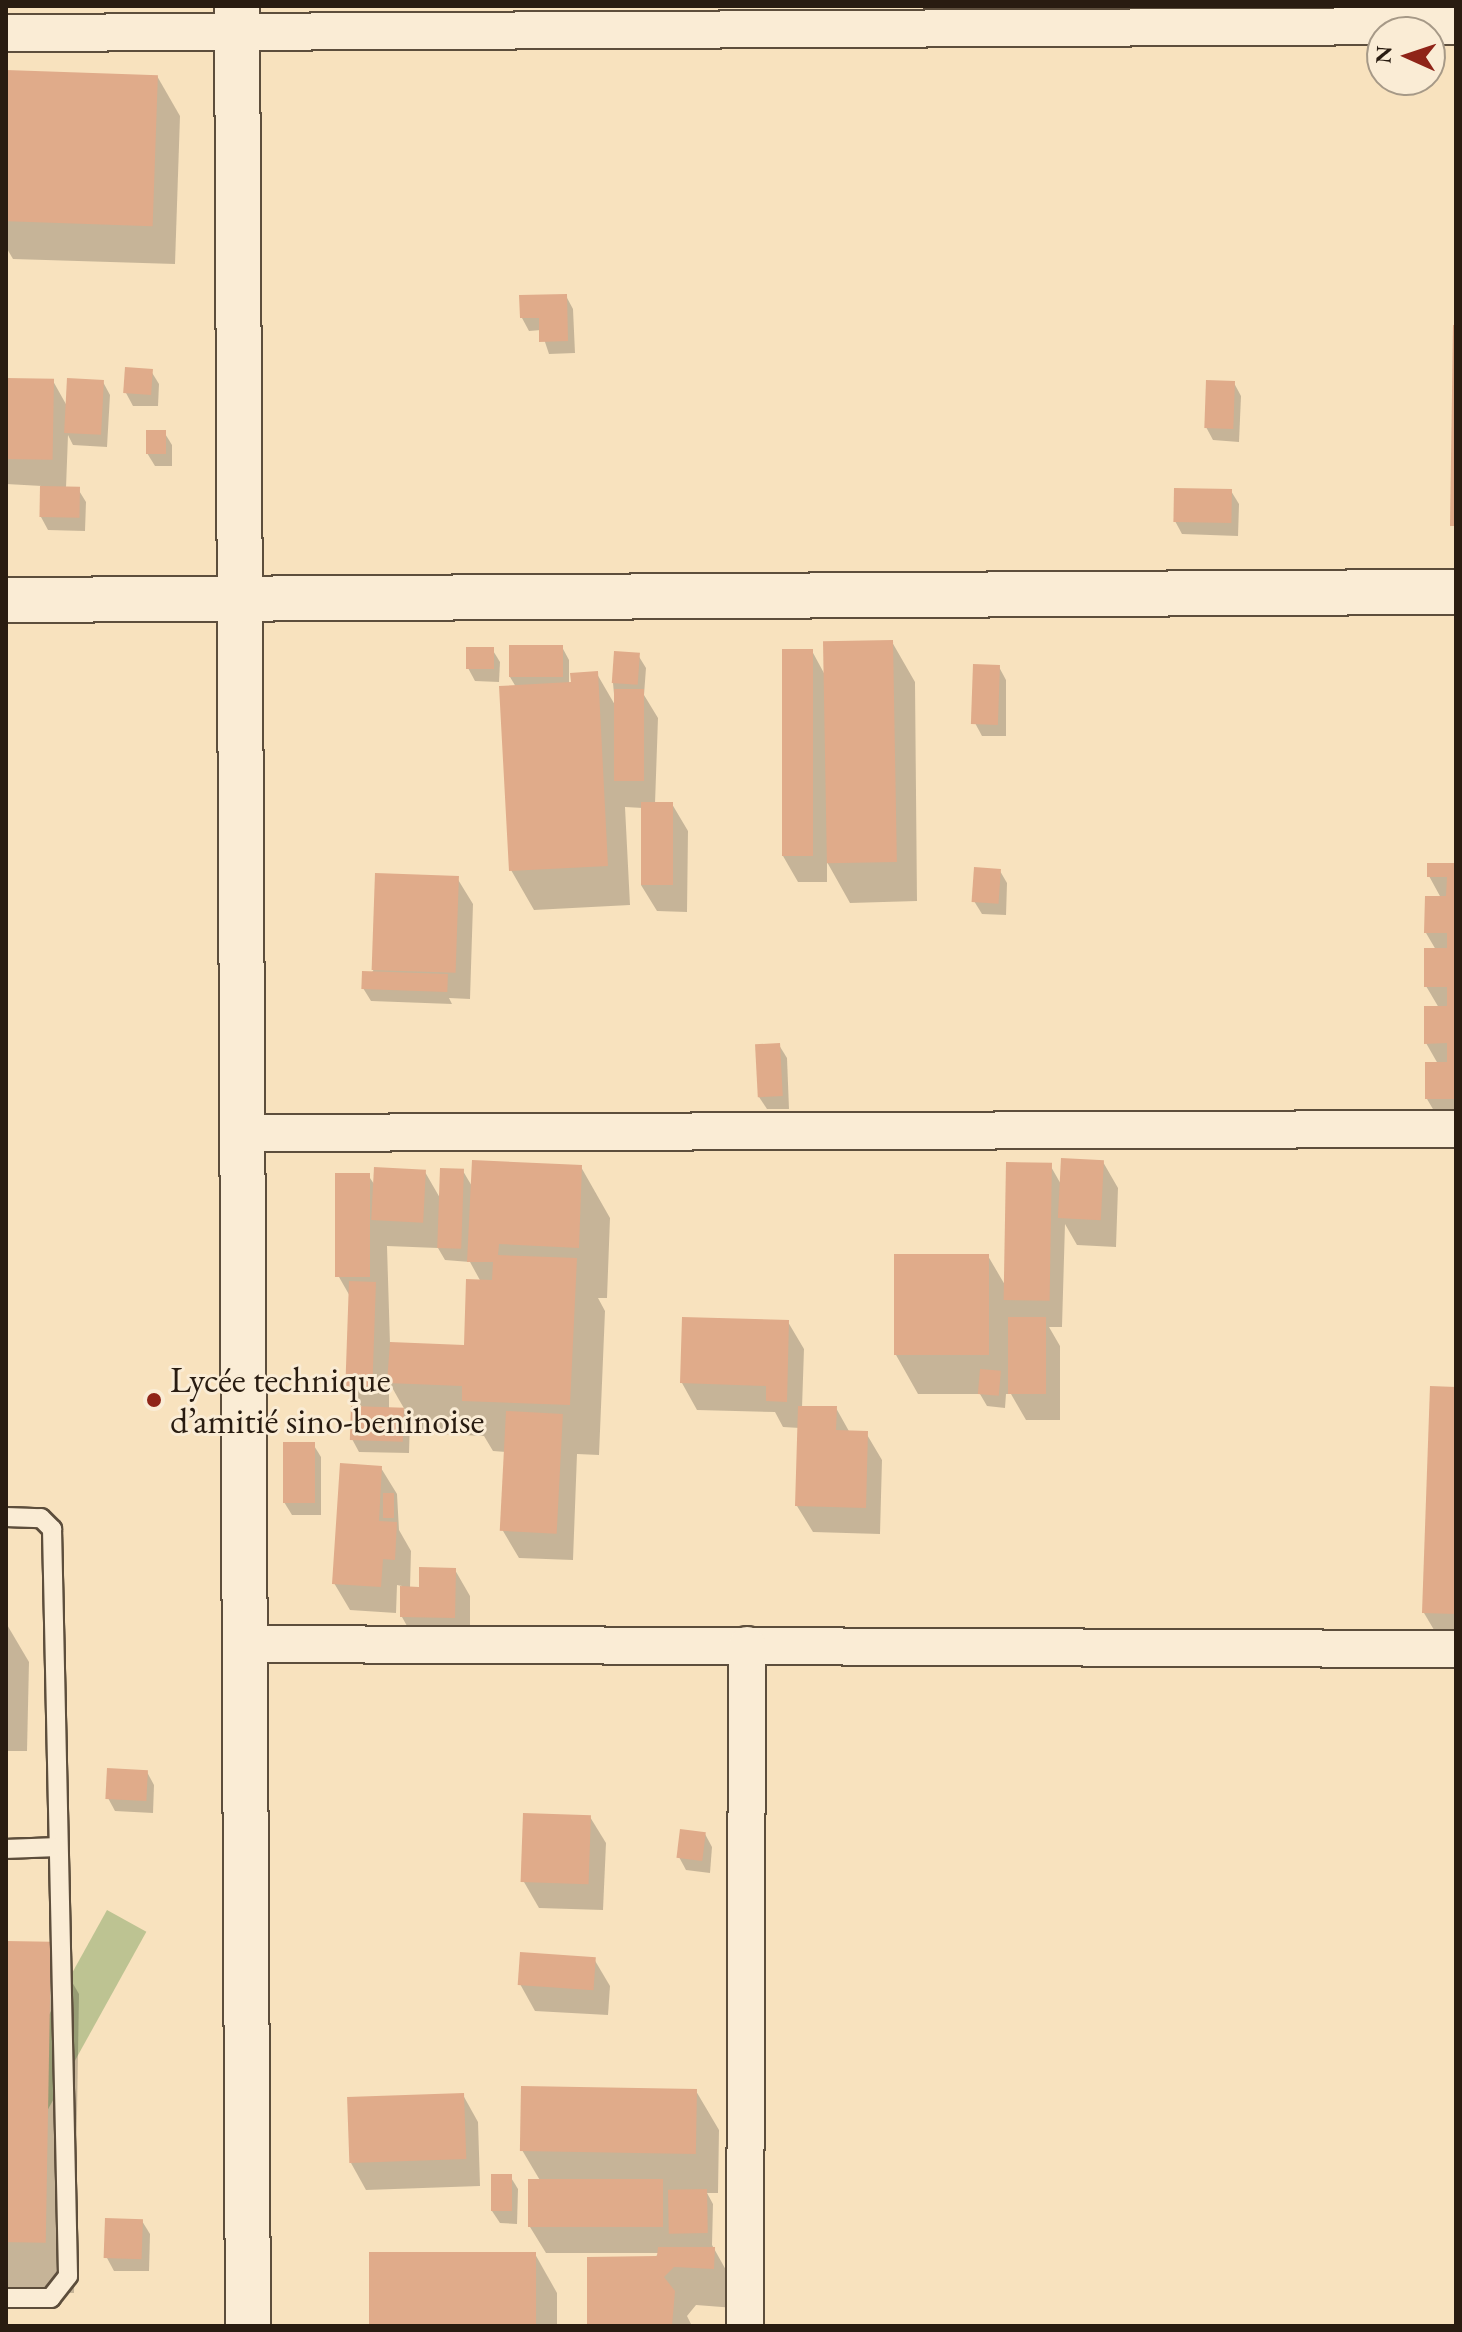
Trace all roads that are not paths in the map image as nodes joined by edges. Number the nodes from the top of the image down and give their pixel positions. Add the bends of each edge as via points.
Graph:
1 (237, 19) edge
2 (1456, 26) edge
3 (6, 33) edge
4 (1456, 592) edge
5 (240, 598) junction
6 (6, 600) edge
7 (1456, 1129) edge
8 (242, 1133) junction
9 (6, 1517) edge
10 (245, 1644) junction
11 (747, 1645) junction
12 (1456, 1649) edge
13 (56, 1847) junction
14 (6, 1849) edge
15 (6, 2298) edge
16 (248, 2326) edge
17 (745, 2326) edge

1 - 2 street
1 - 3 street
1 - 5 street
4 - 5 street
5 - 6 street
5 - 8 street
7 - 8 street
8 - 10 street
9 - 13 lane via 41,1518 52,1529
10 - 11 street
10 - 16 street
11 - 12 street
11 - 17 street
13 - 14 lane
13 - 15 lane via 68,2276 51,2298

